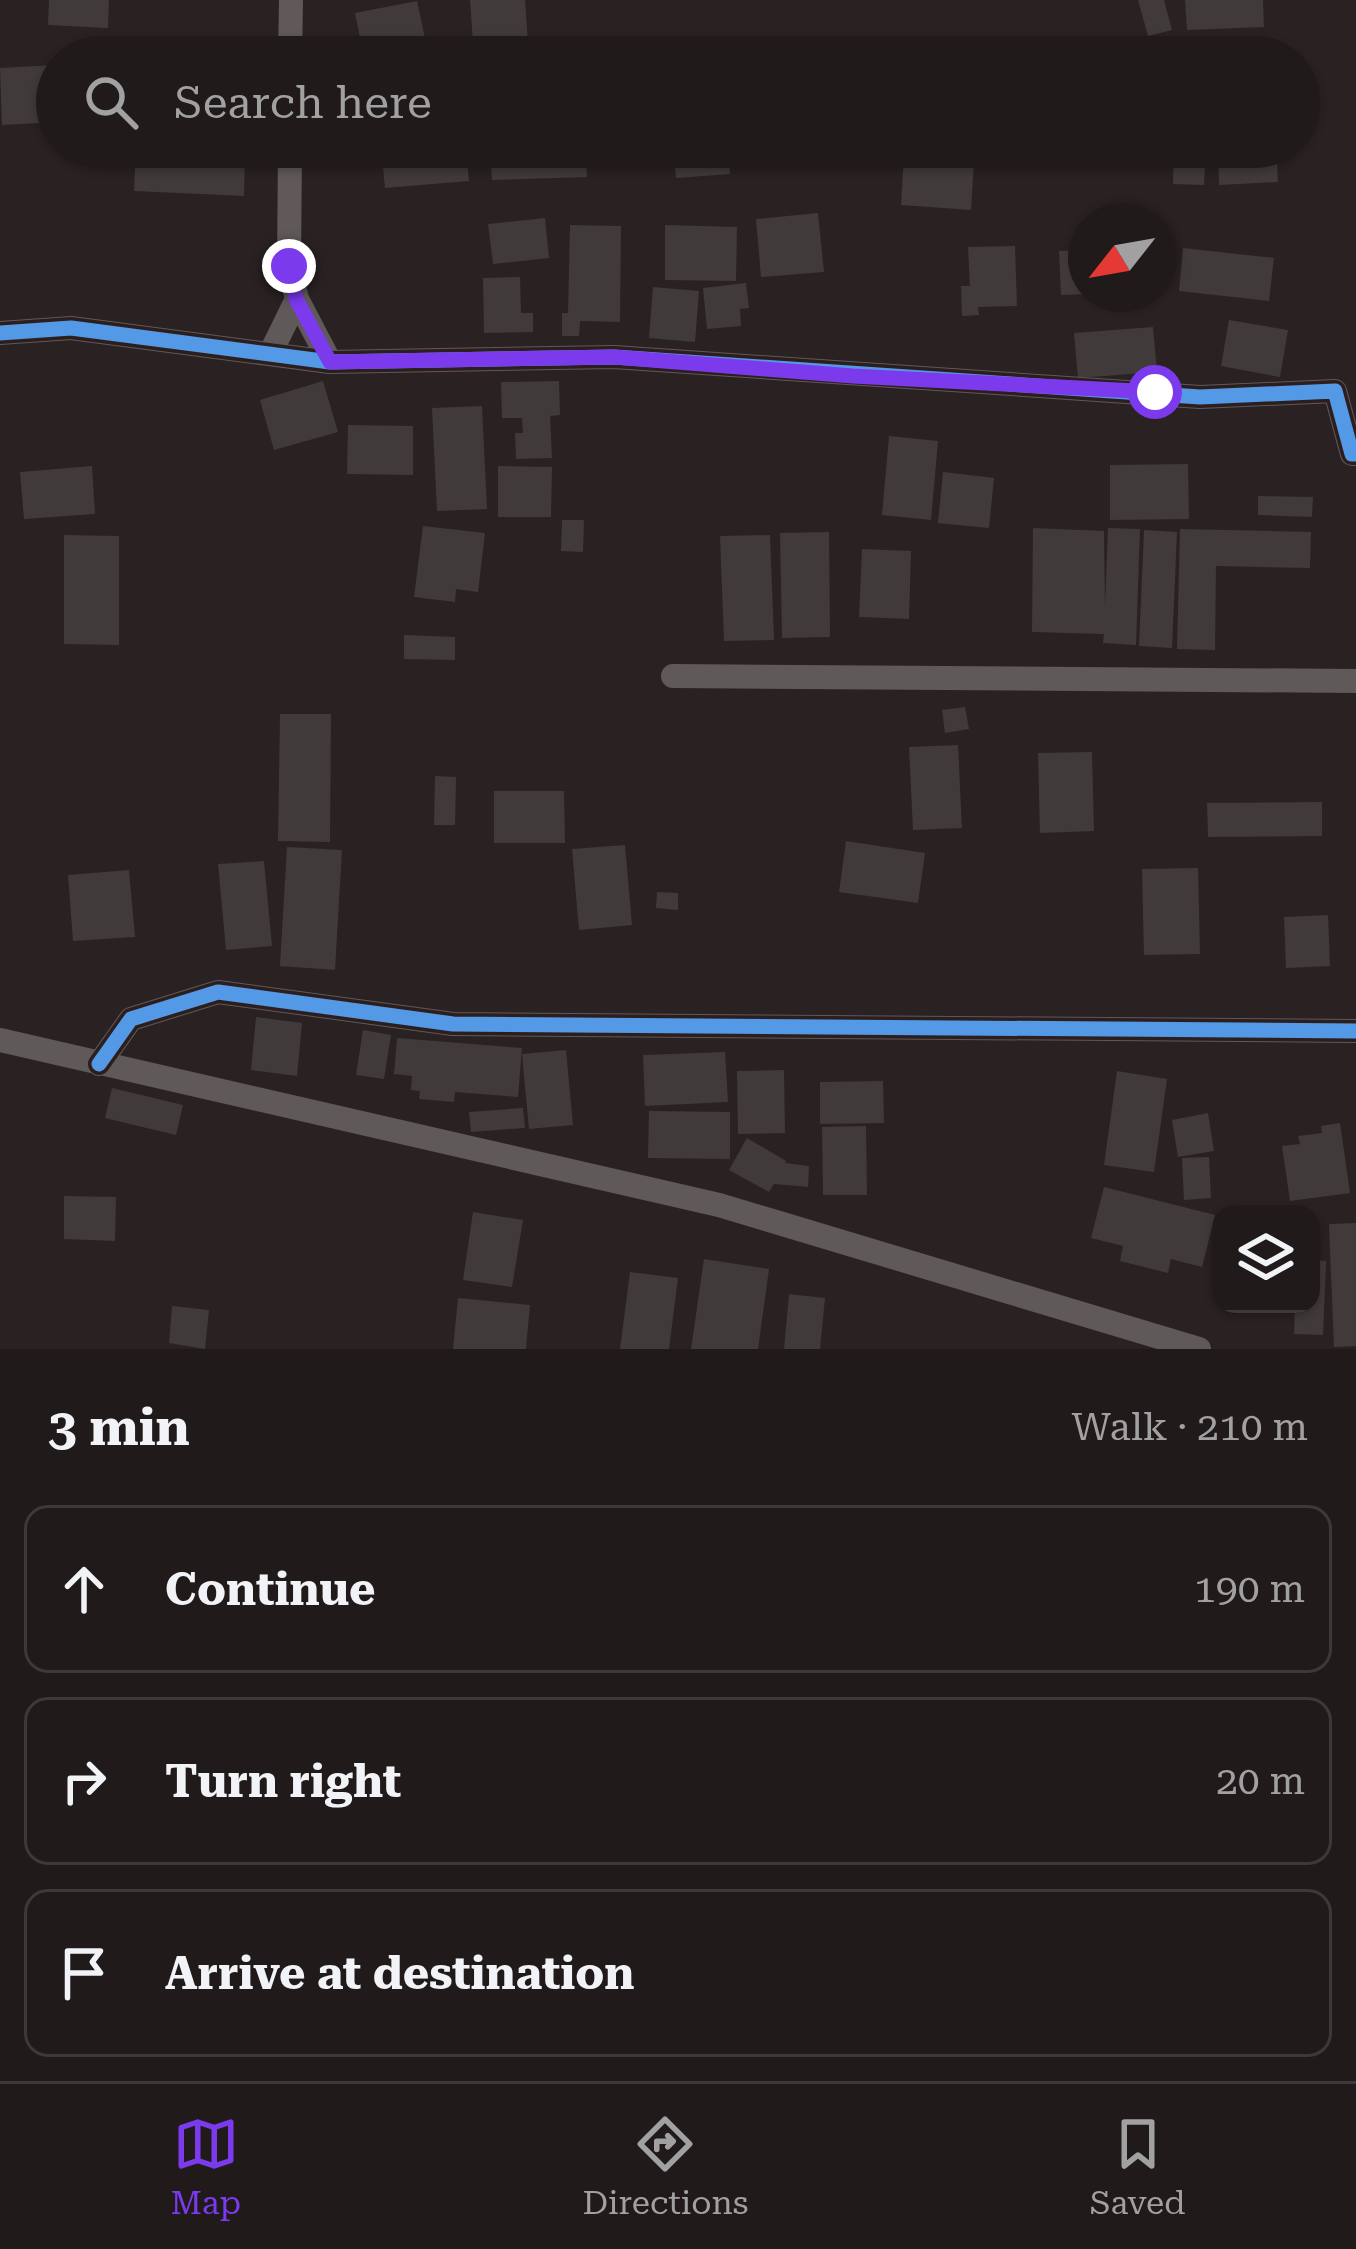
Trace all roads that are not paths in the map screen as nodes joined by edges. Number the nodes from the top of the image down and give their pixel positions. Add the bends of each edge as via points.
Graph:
1 (291, 0) edge
2 (290, 36) edge
3 (290, 168) edge
4 (296, 299) junction
5 (0, 333) edge
6 (270, 354) junction
7 (330, 362) junction
8 (1356, 454) edge
9 (673, 676) dead end
10 (1356, 681) edge
11 (1356, 1031) edge
12 (0, 1040) edge
13 (99, 1064) junction
14 (1199, 1349) edge

1 - 2 street
3 - 4 street
4 - 6 street
4 - 7 street
5 - 6 street via 71,328
6 - 7 street
7 - 8 street via 614,357 1200,397 1335,391
9 - 10 street
11 - 13 street via 453,1024 218,992 131,1019
12 - 13 street
13 - 14 street via 719,1205

